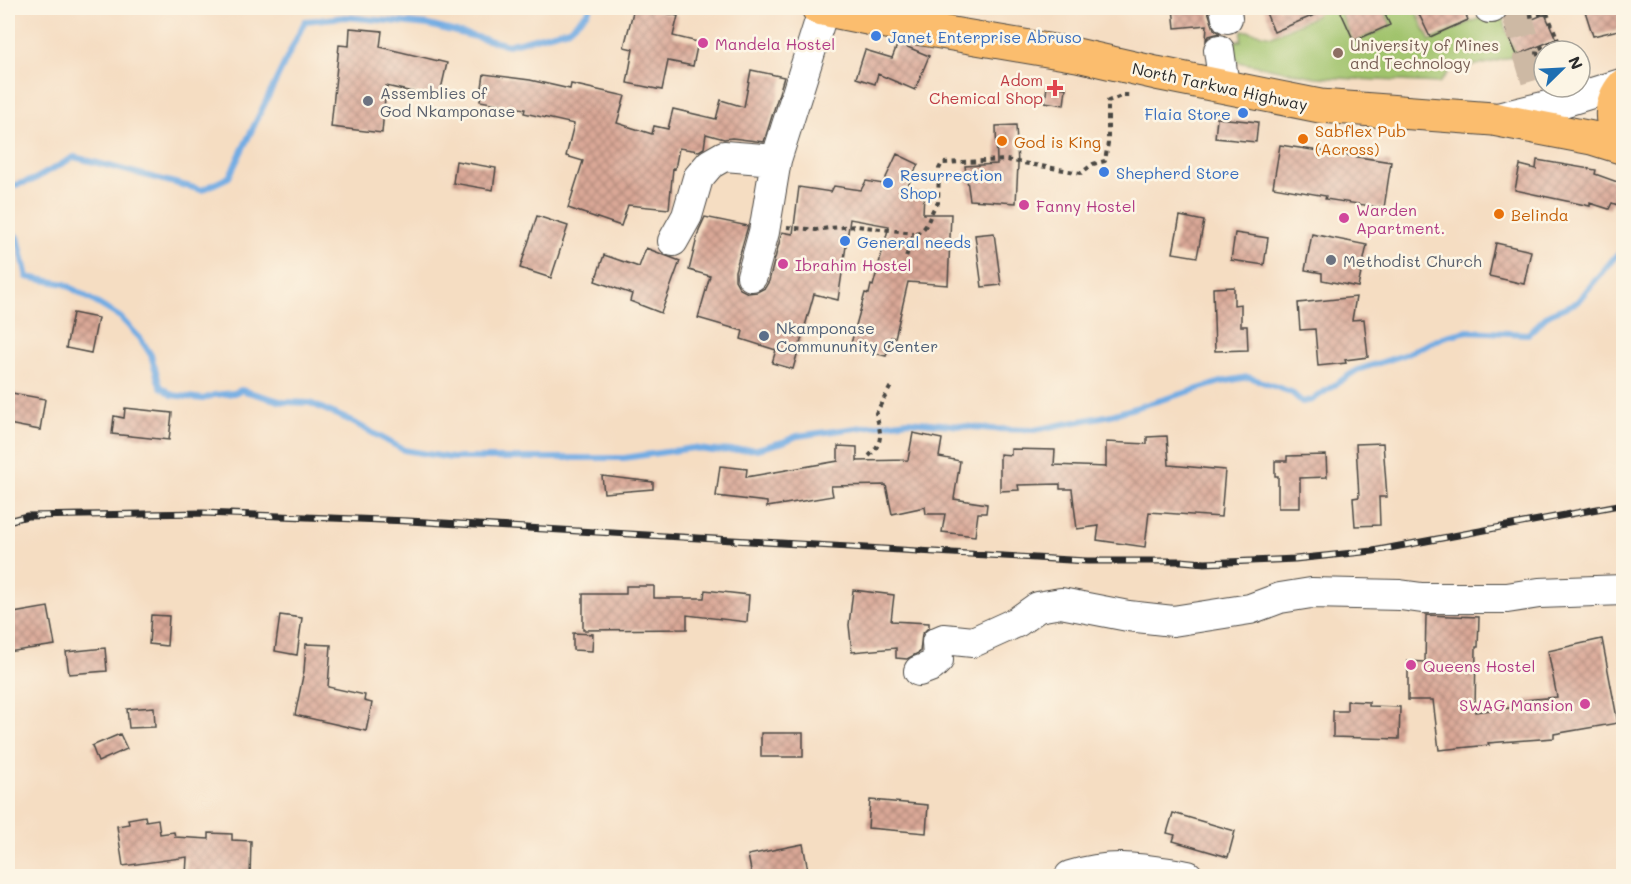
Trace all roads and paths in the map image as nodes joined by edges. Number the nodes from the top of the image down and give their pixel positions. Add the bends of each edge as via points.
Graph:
1 (818, 8) edge
2 (824, 8) edge
3 (1526, 8) edge
4 (1557, 39) edge
5 (1219, 50) dead end
6 (1623, 85) edge
7 (1224, 86) junction
8 (1133, 95) dead end
9 (1493, 119) junction
10 (1623, 146) edge
11 (776, 160) junction
12 (766, 224) junction
13 (914, 233) junction
14 (673, 241) dead end
15 (906, 257) dead end
16 (752, 276) dead end
17 (891, 386) dead end
18 (869, 456) dead end
19 (1623, 590) edge
20 (919, 671) dead end
21 (1070, 876) edge
22 (1188, 876) edge

1 - 2 main road, North Tarkwa Highway
2 - 7 main road, North Tarkwa Highway
2 - 11 street
3 - 4 path via 1529,16 1547,13
5 - 7 street
6 - 9 street
6 - 10 main road via 1615,99 1612,118
7 - 9 main road, North Tarkwa Highway via 1320,106
8 - 13 path via 1108,101 1105,161 1082,173 1006,160 942,164 938,203 925,228
9 - 10 main road, North Tarkwa Highway
11 - 12 street
11 - 14 street via 724,156 710,164 698,178 687,216
12 - 13 path via 816,230 857,226
12 - 16 street
13 - 15 path
17 - 18 path via 876,413 879,447
19 - 20 street via 1507,598 1311,593 1280,598 1250,609 1173,621 1060,603 1038,607 1017,622 974,642 937,642 938,660
21 - 22 street via 1093,869 1132,867

